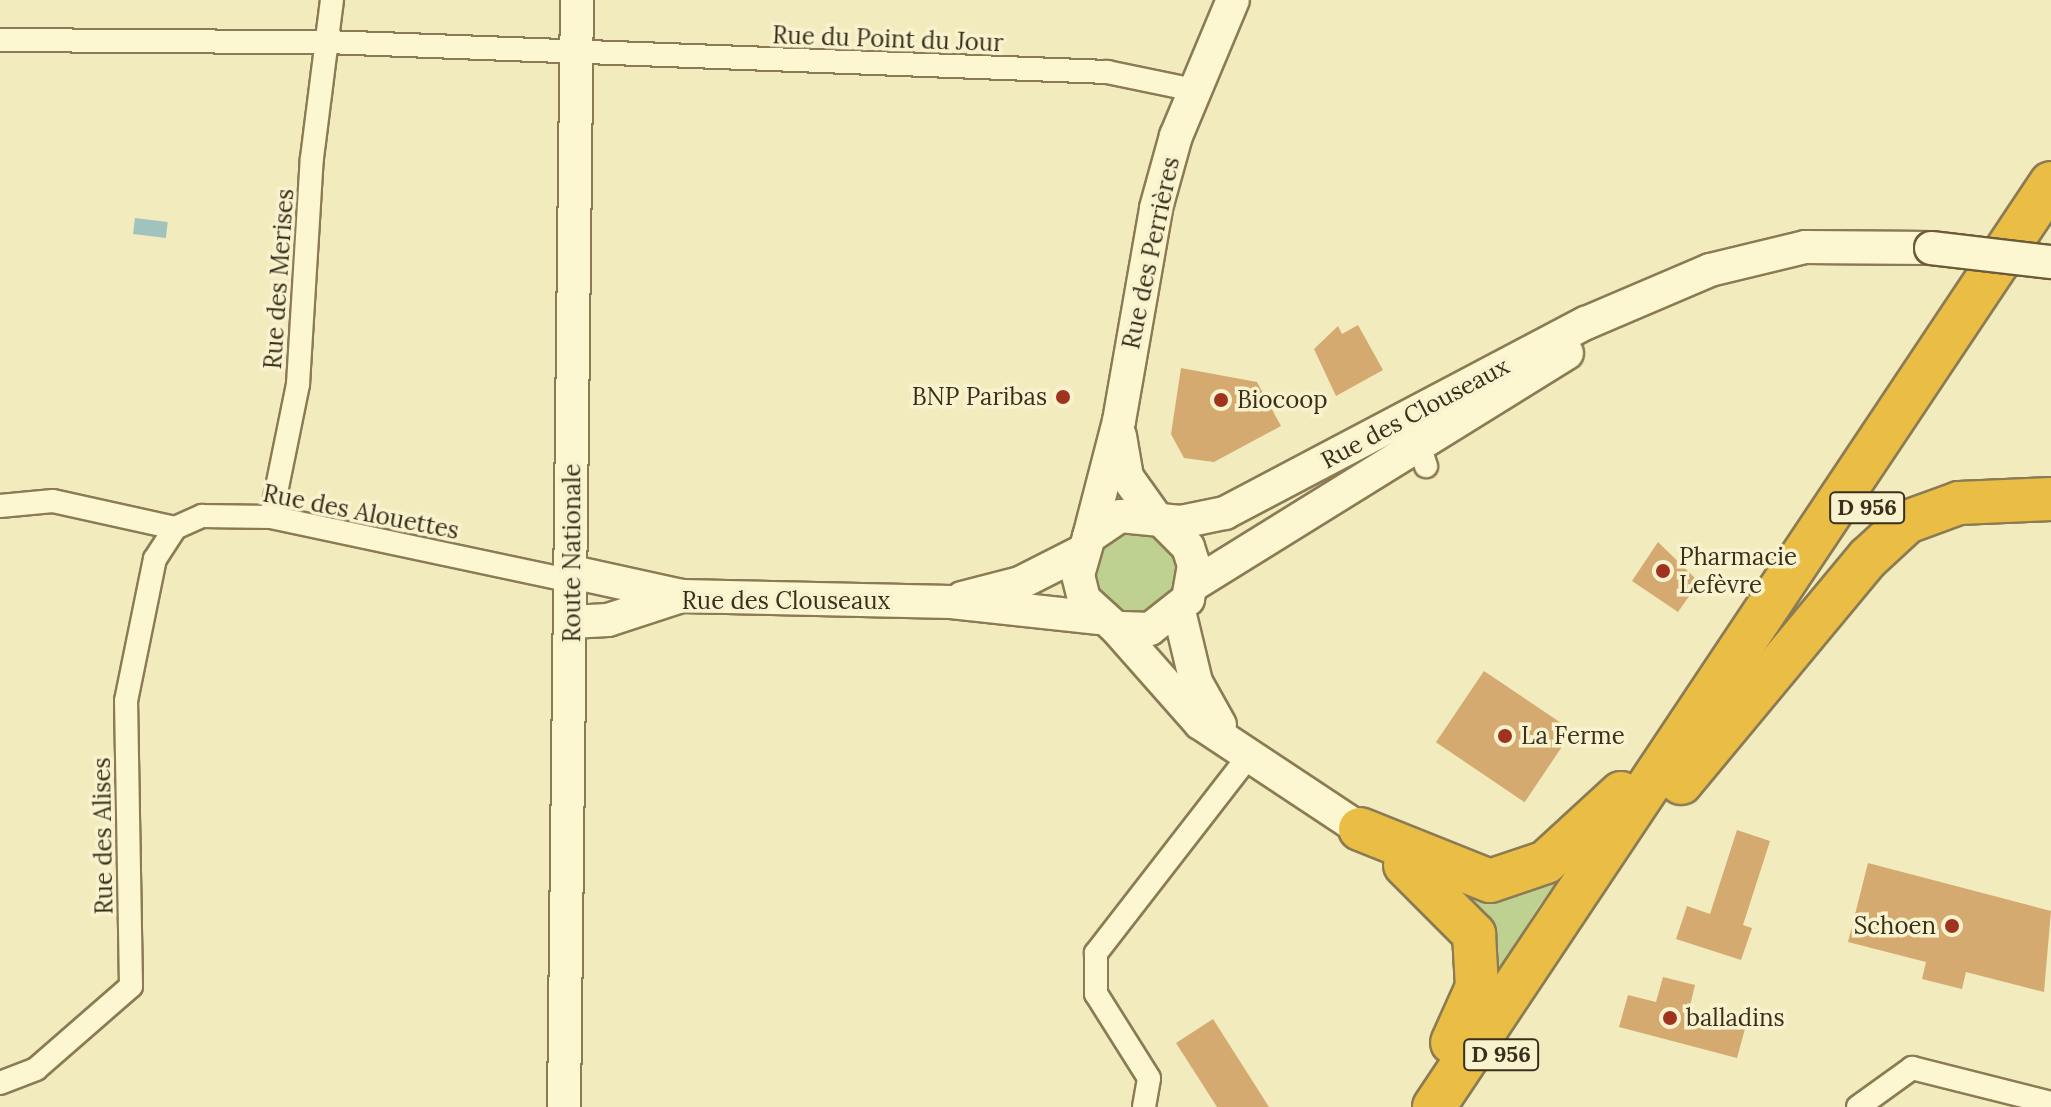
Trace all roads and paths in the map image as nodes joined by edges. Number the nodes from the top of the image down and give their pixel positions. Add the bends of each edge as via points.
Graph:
1 (332, 0) edge
2 (577, 0) edge
3 (1233, 0) edge
4 (0, 40) edge
5 (327, 42) junction
6 (579, 56) junction
7 (1194, 90) junction
8 (2051, 183) edge
9 (2051, 232) edge
10 (2051, 262) edge
11 (1119, 421) junction
12 (1426, 437) junction
13 (2051, 499) edge
14 (0, 506) edge
15 (271, 517) junction
16 (1159, 519) junction
17 (175, 528) junction
18 (1085, 544) junction
19 (1800, 558) junction
20 (572, 577) junction
21 (682, 596) junction
22 (1186, 598) junction
23 (951, 602) junction
24 (571, 622) junction
25 (1107, 623) junction
26 (1241, 750) junction
27 (1681, 783) junction
28 (1360, 829) junction
29 (0, 1083) edge
30 (2051, 1103) edge
31 (564, 1107) edge
32 (1144, 1107) edge
33 (1424, 1107) edge
34 (1434, 1107) edge
35 (1467, 1107) edge
36 (1858, 1107) edge

1 - 5 street, Rue des Merises
2 - 6 street, Route Nationale
3 - 7 street, Rue des Perrières
4 - 5 street, Rue du Point du Jour
5 - 6 street, Rue du Point du Jour
5 - 15 street, Rue des Merises via 298,384
6 - 7 street, Rue du Point du Jour via 1107,72
6 - 20 street, Route Nationale
7 - 11 street, Rue des Perrières via 1156,208
8 - 19 highway, D 956
9 - 27 highway, D 956
10 - 12 street, Rue des Clouseaux, bridge via 1931,248 1805,247 1666,288
11 - 16 street, Rue des Perrières via 1127,477
11 - 18 street, Rue des Perrières
12 - 16 street, Rue des Clouseaux via 1225,513
12 - 22 street, Rue des Clouseaux
13 - 27 highway, D 956 via 1959,503 1907,522 1868,558
14 - 17 street via 53,501
15 - 17 street, Rue des Alouettes via 202,516
15 - 20 street, Rue des Alouettes
16 - 18 street via 1120,516
16 - 22 street via 1188,547
17 - 29 street, Rue des Alises via 155,559 126,701 131,986 36,1069
18 - 23 street via 1020,583
18 - 25 street via 1084,599
19 - 28 highway, D 956 via 1613,804 1546,862 1490,881 1465,877
19 - 34 highway, D 956
20 - 21 street
20 - 24 street, Route Nationale
21 - 23 street, Rue des Clouseaux
21 - 24 street, Rue des Clouseaux via 608,620
22 - 25 street via 1150,629
22 - 26 street via 1196,682
23 - 25 street, Rue des Clouseaux
24 - 31 street, Route Nationale
25 - 26 street via 1200,723
26 - 28 street
26 - 32 street via 1096,953 1096,994 1149,1078
27 - 35 highway, D 956
28 - 33 highway, D 956 via 1435,889 1474,934 1477,987
30 - 36 street via 1912,1068

